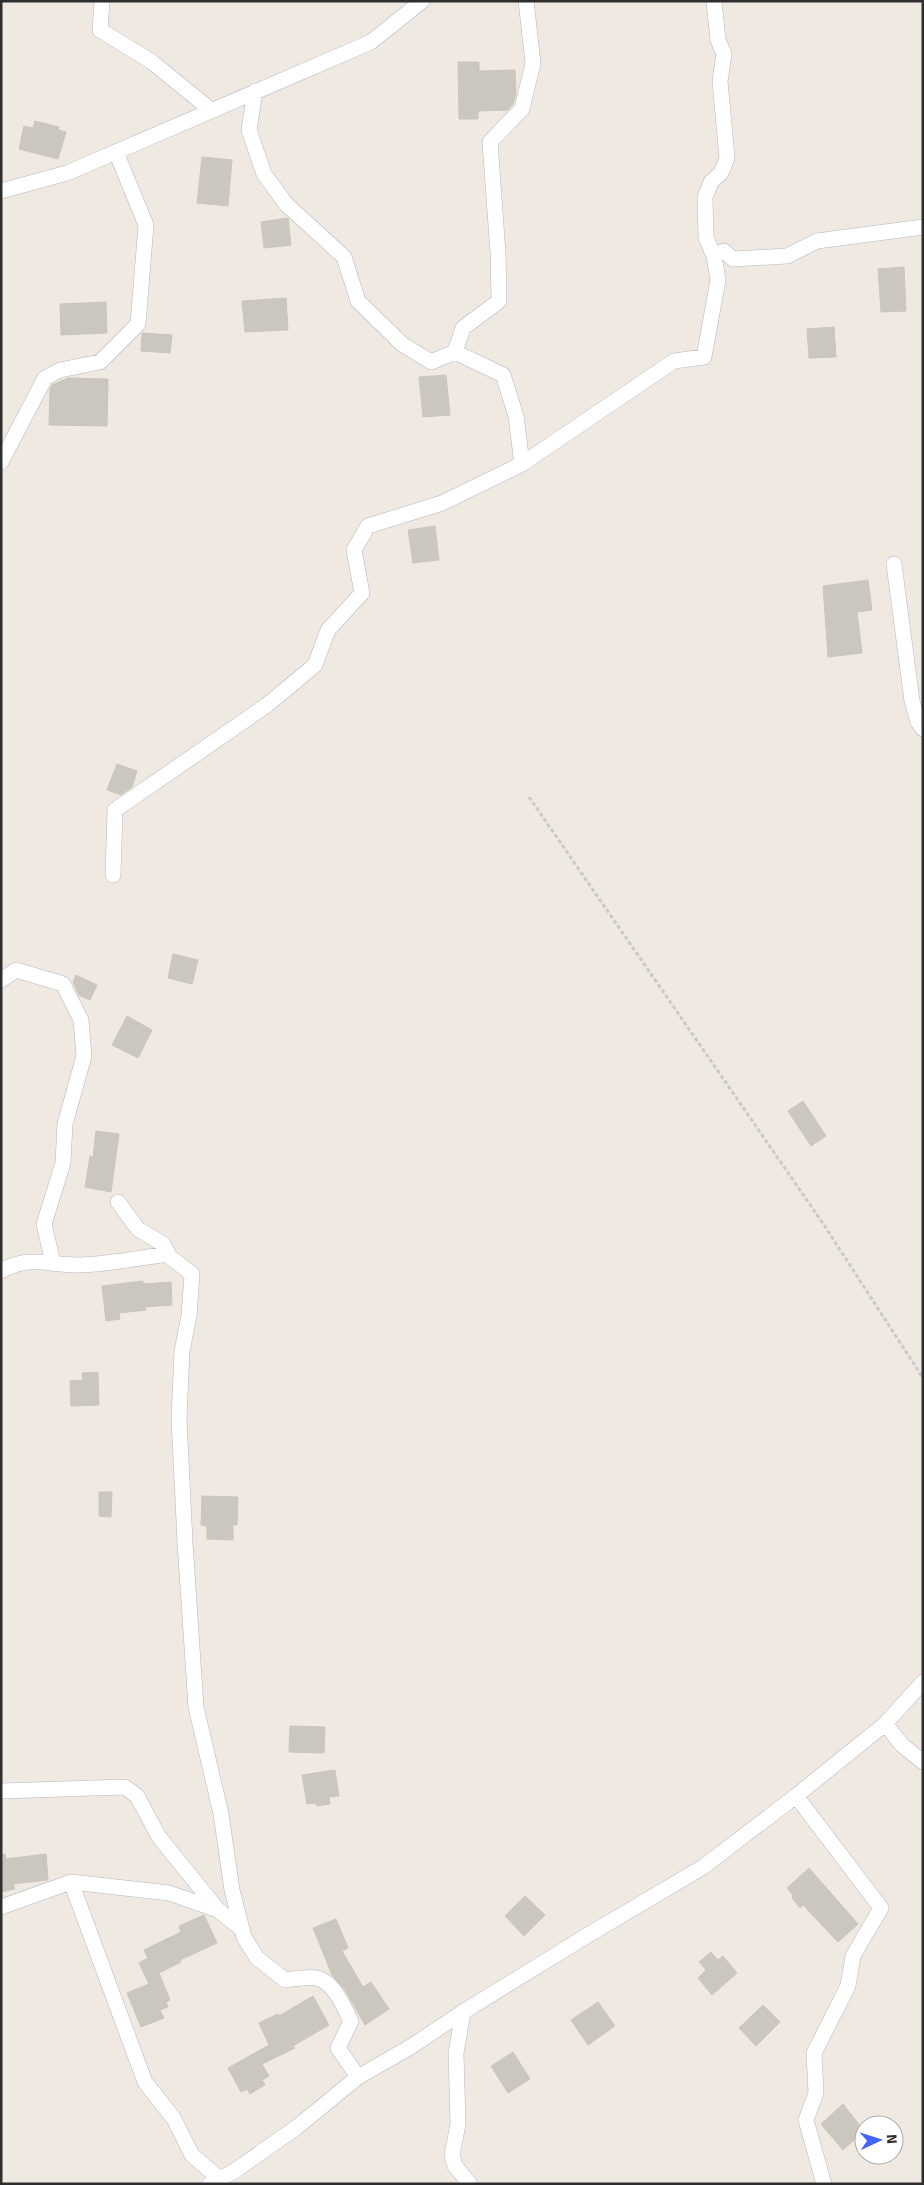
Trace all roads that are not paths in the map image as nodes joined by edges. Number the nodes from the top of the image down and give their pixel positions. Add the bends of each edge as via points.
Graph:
1 (102, 1) edge
2 (422, 1) edge
3 (526, 1) edge
4 (714, 1) edge
5 (255, 91) junction
6 (211, 110) junction
7 (116, 152) junction
8 (1, 191) edge
9 (923, 227) edge
10 (714, 256) junction
11 (455, 352) junction
12 (1, 462) edge
13 (522, 464) junction
14 (894, 564) dead end
15 (923, 730) edge
16 (113, 875) dead end
17 (1, 980) edge
18 (118, 1202) dead end
19 (168, 1254) junction
20 (53, 1263) junction
21 (1, 1271) edge
22 (923, 1682) edge
23 (885, 1724) junction
24 (923, 1762) edge
25 (1, 1791) edge
26 (796, 1796) junction
27 (71, 1882) junction
28 (1, 1907) edge
29 (218, 1910) junction
30 (242, 1929) junction
31 (463, 2012) junction
32 (358, 2077) junction
33 (215, 2181) edge
34 (470, 2184) edge
35 (824, 2184) edge

1 - 6 street via 100,30 152,62
2 - 5 street via 370,42
3 - 11 street via 533,63 522,109 490,142 499,301 463,328
4 - 10 street via 718,40 724,54 720,81 727,158 721,173 710,182 705,197 706,238
5 - 6 street
5 - 11 street via 249,130 264,174 286,204 344,257 358,301 402,344 431,362
6 - 7 street
7 - 8 street via 66,173
7 - 12 street via 146,225 138,324 100,362 60,370 45,378
9 - 10 street via 817,241 787,256 733,259 724,251
10 - 13 street via 718,280 704,357 674,361
11 - 13 street via 503,375 516,416
13 - 16 street via 442,504 368,526 354,550 362,593 328,630 315,665 267,706 115,810
14 - 15 street via 912,700
17 - 20 street via 16,970 63,984 81,1020 84,1056 65,1124 63,1163 44,1224
18 - 19 street via 138,1229 163,1244
19 - 20 street via 80,1265
19 - 30 street via 192,1274 182,1351 179,1418 196,1707 221,1814 232,1890
20 - 21 street via 30,1261
22 - 23 street
23 - 24 street via 902,1745
23 - 26 street
25 - 29 street via 125,1787 137,1796 159,1837
26 - 31 street via 703,1867
26 - 35 street via 881,1908 852,1956 848,1986 814,2053 816,2093 806,2120
27 - 28 street
27 - 29 street via 169,1893
27 - 33 street via 145,2082 174,2119 192,2155
29 - 30 street
30 - 32 street via 257,1958 285,1980 316,1978 329,1985 351,2021 338,2048
31 - 32 street
31 - 34 street via 456,2053 458,2124 452,2155
32 - 33 street via 297,2126 233,2172

